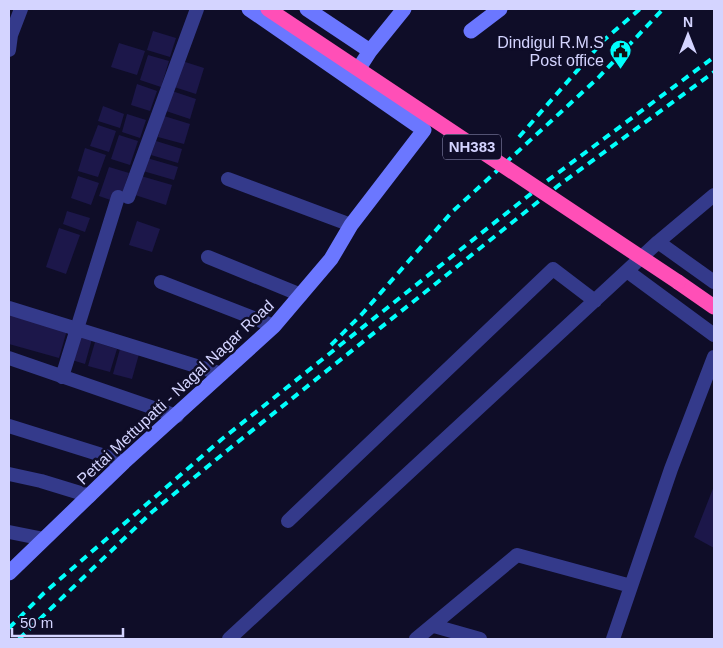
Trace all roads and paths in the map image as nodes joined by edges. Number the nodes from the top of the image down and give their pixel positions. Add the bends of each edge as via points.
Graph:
1 (21, 9) edge
2 (197, 9) edge
3 (249, 9) edge
4 (268, 9) edge
5 (307, 9) edge
6 (404, 9) edge
7 (500, 9) edge
8 (471, 31) dead end
9 (9, 50) edge
10 (370, 51) junction
11 (351, 80) junction
12 (228, 179) dead end
13 (714, 195) edge
14 (351, 224) junction
15 (658, 242) junction
16 (208, 257) dead end
17 (627, 271) junction
18 (161, 282) dead end
19 (714, 282) edge
20 (301, 295) junction
21 (595, 301) junction
22 (714, 307) edge
23 (9, 308) edge
24 (274, 326) junction
25 (77, 329) junction
26 (714, 335) edge
27 (714, 357) edge
28 (9, 358) edge
29 (222, 374) junction
30 (62, 377) junction
31 (177, 416) junction
32 (9, 426) edge
33 (124, 462) junction
34 (9, 474) edge
35 (90, 496) junction
36 (288, 521) dead end
37 (9, 532) edge
38 (44, 539) junction
39 (9, 573) edge
40 (631, 586) junction
41 (434, 626) junction
42 (229, 639) edge
43 (416, 639) edge
44 (480, 639) edge
45 (613, 639) edge

1 - 9 street
2 - 25 street via 123,197
3 - 11 main road
4 - 22 highway, NH383, bridge
5 - 10 main road
6 - 10 main road
7 - 8 main road
10 - 11 main road
11 - 14 main road, Pettai Mettupatti - Nagal Nagar Road via 424,130
12 - 14 street
13 - 15 street
14 - 20 main road, Pettai Mettupatti - Nagal Nagar Road via 331,259
15 - 17 street
15 - 19 street
16 - 20 street
17 - 21 street
17 - 26 street
18 - 24 street
20 - 24 main road, Pettai Mettupatti - Nagal Nagar Road
21 - 36 street via 553,269
21 - 42 street
23 - 25 street
24 - 29 main road, Pettai Mettupatti - Nagal Nagar Road
25 - 29 street
25 - 30 street
27 - 40 street via 670,469
28 - 30 street
29 - 31 main road, Pettai Mettupatti - Nagal Nagar Road
30 - 31 street
31 - 33 main road, Pettai Mettupatti - Nagal Nagar Road
32 - 33 street
33 - 35 main road, Pettai Mettupatti - Nagal Nagar Road
34 - 35 street
35 - 38 main road, Pettai Mettupatti - Nagal Nagar Road
37 - 38 street
38 - 39 main road, Pettai Mettupatti - Nagal Nagar Road
40 - 41 street via 517,555
40 - 45 street
41 - 43 street
41 - 44 street

